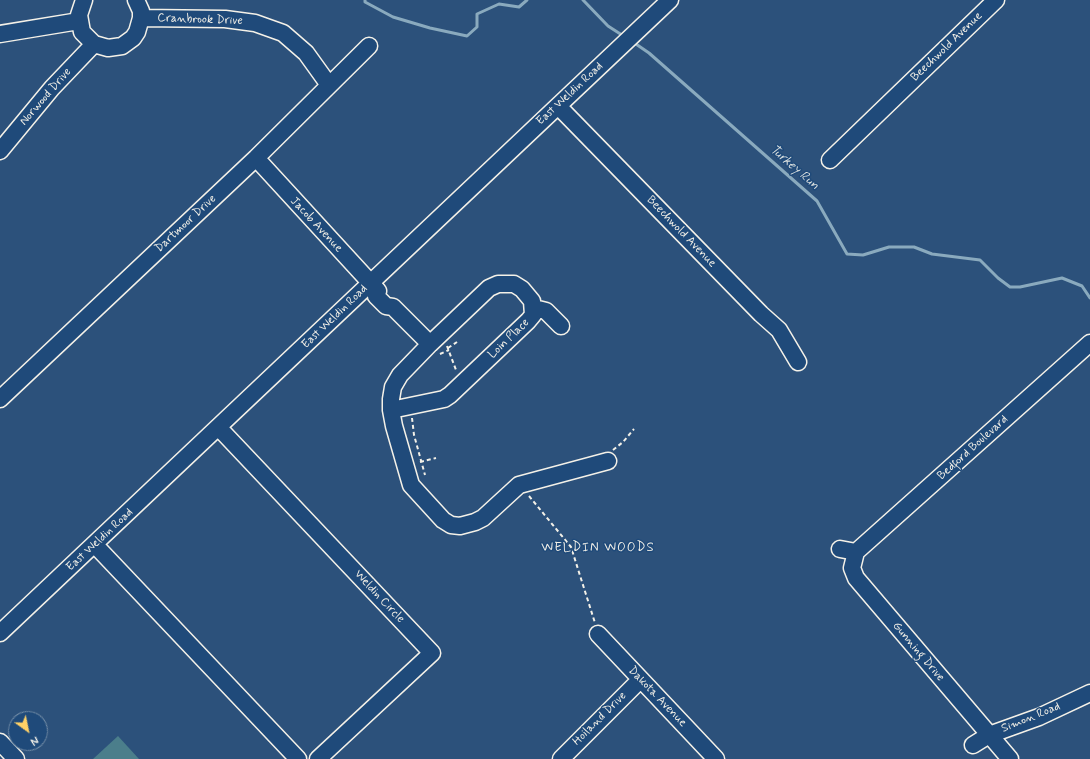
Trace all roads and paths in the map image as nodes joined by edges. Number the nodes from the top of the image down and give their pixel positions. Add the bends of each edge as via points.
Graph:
1 (84, 0) edge
2 (136, 0) edge
3 (670, 0) edge
4 (996, 0) edge
5 (141, 18) junction
6 (79, 20) junction
7 (0, 34) edge
8 (94, 44) junction
9 (368, 46) dead end
10 (329, 85) junction
11 (558, 106) junction
12 (0, 151) edge
13 (256, 158) junction
14 (830, 160) dead end
15 (374, 287) junction
16 (534, 308) junction
17 (561, 326) dead end
18 (456, 342) dead end
19 (1090, 343) edge
20 (447, 344) dead end
21 (435, 349) junction
22 (449, 349) junction
23 (798, 362) dead end
24 (456, 370) dead end
25 (0, 399) edge
26 (391, 410) junction
27 (220, 428) junction
28 (436, 458) dead end
29 (608, 461) dead end
30 (414, 464) dead end
31 (519, 486) junction
32 (95, 545) junction
33 (840, 549) dead end
34 (856, 552) junction
35 (0, 633) edge
36 (598, 634) joint
37 (640, 680) junction
38 (1090, 693) edge
39 (989, 736) junction
40 (0, 742) edge
41 (973, 745) dead end
42 (16, 759) edge
43 (298, 759) edge
44 (318, 759) edge
45 (561, 759) edge
46 (716, 759) edge
47 (1010, 759) edge

1 - 6 street via 80,7
2 - 5 street, Cranbrook Drive
3 - 11 street, East Weldin Road
4 - 14 street, Beechwold Avenue
5 - 8 street, Cranbrook Drive via 138,32 128,43 108,48
5 - 10 street, Cranbrook Drive via 224,19 255,23 283,33 306,53
6 - 7 street
6 - 8 street via 82,32
8 - 12 street, Norwood Drive via 52,88
9 - 10 street, Dartmoor Drive
10 - 13 street, Dartmoor Drive
11 - 15 street, East Weldin Road
11 - 23 street, Beechwold Avenue via 779,330
13 - 15 street, Jacob Avenue
13 - 25 street, Dartmoor Drive
15 - 21 street, Jacob Avenue via 384,289 393,300 393,307
15 - 27 street, East Weldin Road
16 - 17 street via 546,311
16 - 21 street, Loin Place via 532,301 522,289 514,284 498,284 489,288
16 - 26 street, Loin Place via 533,315 528,321 450,395
18 - 22 path
19 - 34 street, Bedford Boulevard
20 - 22 path
21 - 22 path
21 - 26 street, Loin Place via 400,375 393,387
22 - 24 path
26 - 31 street, Loin Place via 411,485 443,520 460,526 475,522
27 - 32 street, East Weldin Road
27 - 44 street, Weldin Circle via 432,653
28 - 30 path
29 - 31 street, Loin Place
31 - 36 path via 571,547
32 - 35 street, East Weldin Road
32 - 43 street
33 - 34 street
34 - 39 street, Gunning Drive via 852,568 856,578
36 - 37 street, Dakota Avenue
37 - 45 street, Hoiland Drive
37 - 46 street, Dakota Avenue
38 - 39 street, Simon Road via 1039,717
39 - 41 street, Simon Road
39 - 47 street, Gunning Drive
40 - 42 street

